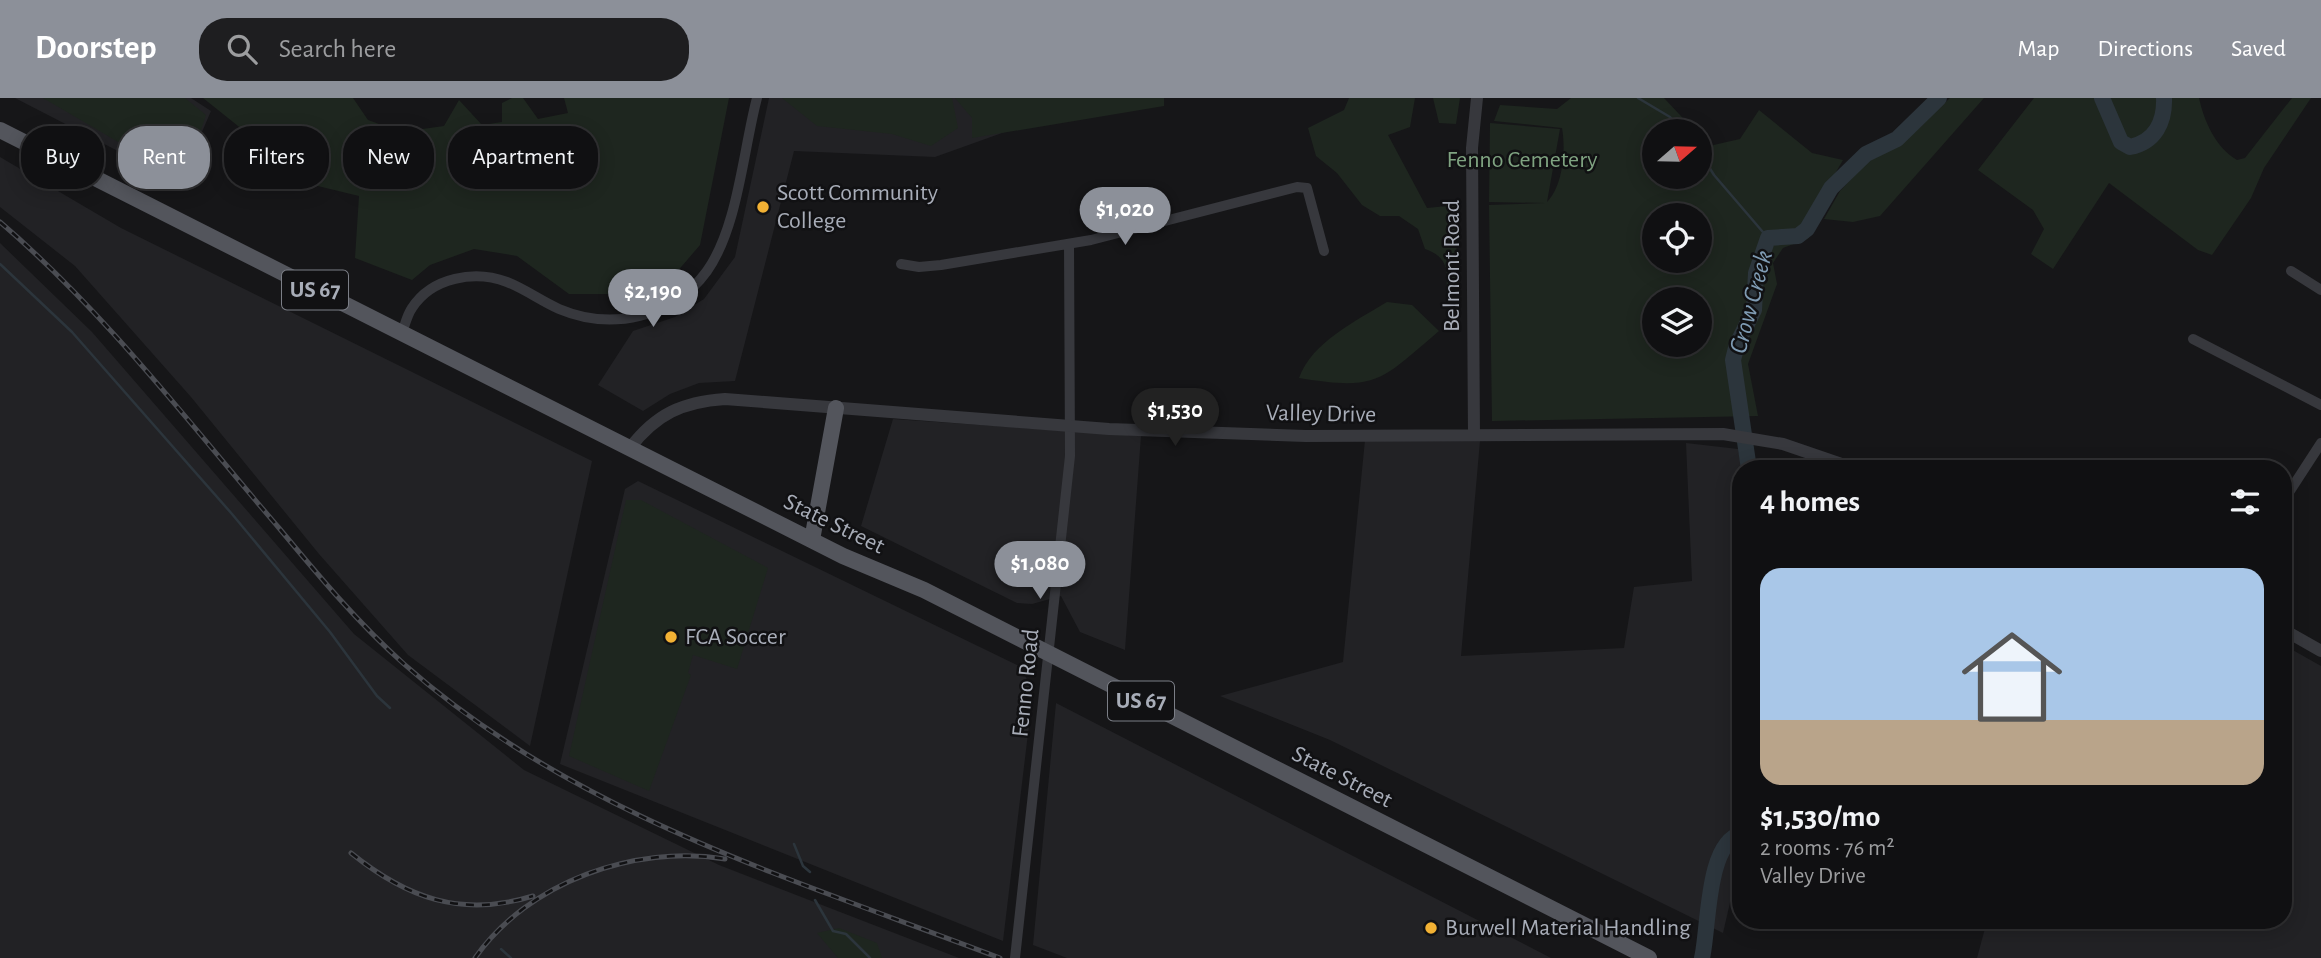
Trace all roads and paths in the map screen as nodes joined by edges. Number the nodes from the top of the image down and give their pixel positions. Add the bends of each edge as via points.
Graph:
1 (757, 98) edge
2 (1477, 98) edge
3 (0, 130) edge
4 (1069, 244) junction
5 (1324, 251) dead end
6 (901, 264) dead end
7 (2291, 271) dead end
8 (2321, 290) edge
9 (402, 333) junction
10 (2193, 339) dead end
11 (2321, 405) edge
12 (836, 408) junction
13 (1071, 425) junction
14 (1474, 434) junction
15 (2321, 443) edge
16 (630, 448) junction
17 (1828, 460) edge
18 (2292, 488) edge
19 (812, 540) junction
20 (2292, 635) edge
21 (2321, 651) edge
22 (1050, 655) junction
23 (1016, 958) edge
24 (1649, 958) edge

1 - 9 street via 726,231 716,255 695,285 671,304 648,314 603,320 559,309 489,276 468,275 427,292 412,308
2 - 14 street, Belmont Road via 1472,148
3 - 9 main road, State Street / US 67
4 - 5 street via 1297,187 1307,188
4 - 6 street via 941,265
4 - 13 street, Fenno Road
7 - 8 street
9 - 16 main road, State Street / US 67
10 - 11 street
12 - 13 street, Valley Drive
12 - 16 street, Valley Drive via 725,399 690,404 649,424
12 - 19 main road
13 - 14 street, Valley Drive via 1306,436
13 - 22 street, Fenno Road
14 - 17 street, Valley Drive via 1723,434 1764,439
15 - 18 street
16 - 19 main road, State Street / US 67
19 - 22 main road, State Street / US 67 via 924,590
20 - 21 street
22 - 23 street, Fenno Road
22 - 24 main road, State Street / US 67

